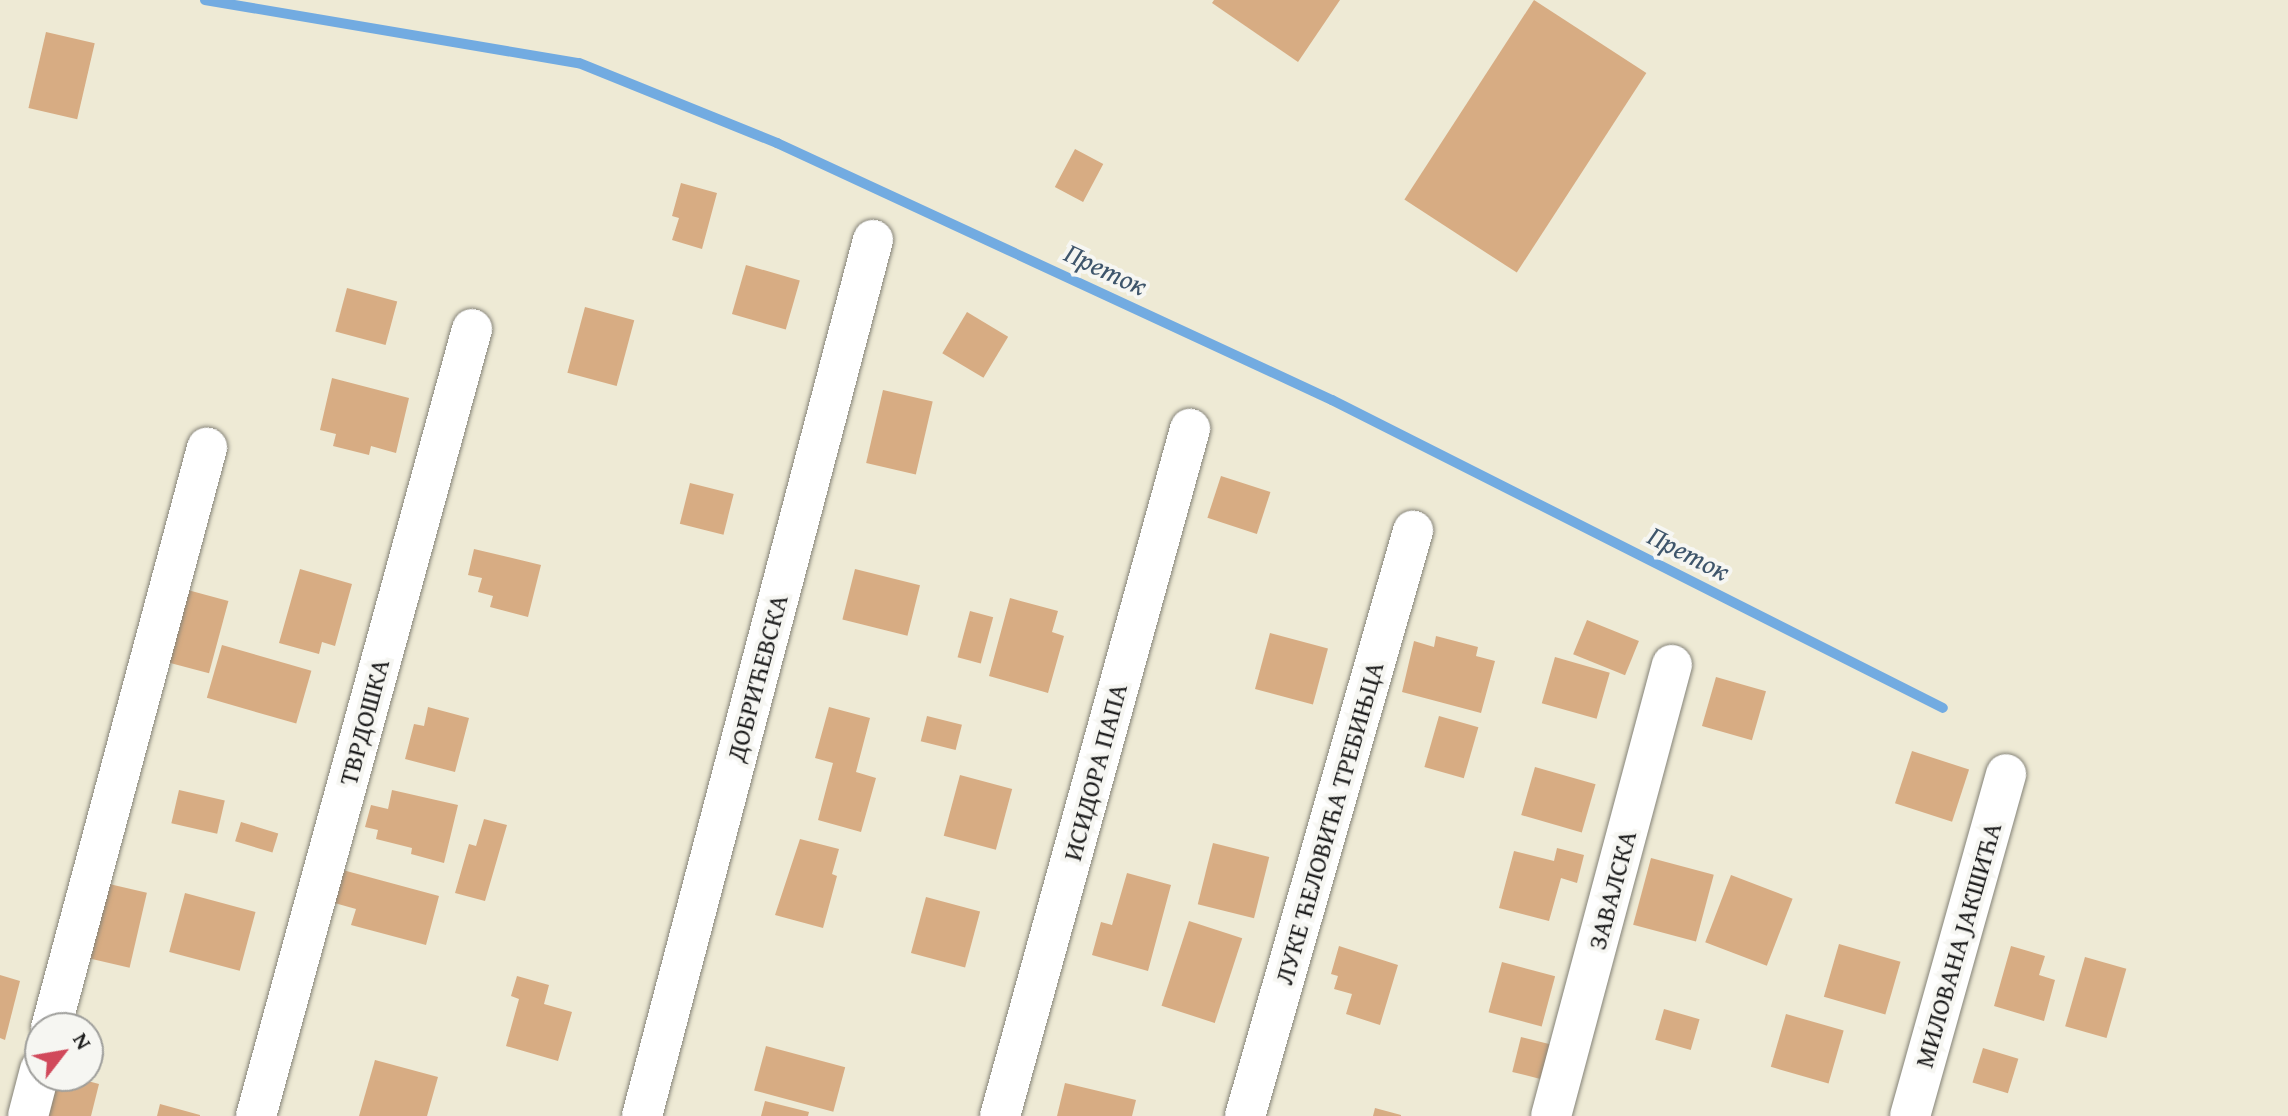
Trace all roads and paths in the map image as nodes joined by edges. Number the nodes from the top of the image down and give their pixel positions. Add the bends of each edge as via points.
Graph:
1 (873, 240) dead end
2 (472, 329) dead end
3 (1190, 429) dead end
4 (207, 448) dead end
5 (1413, 531) dead end
6 (1672, 665) dead end
7 (2006, 774) dead end
8 (55, 1012) edge
9 (34, 1092) edge
10 (28, 1116) edge
11 (256, 1116) edge
12 (642, 1116) edge
13 (1000, 1116) edge
14 (1245, 1116) edge
15 (1551, 1116) edge
16 (1910, 1116) edge

1 - 12 street, ДОБРИЋЕВСКА
2 - 11 street, ТВРДОШКА
3 - 13 street, ИСИДОРА ПАПА
4 - 8 street
5 - 14 street, ЛУКЕ ЋЕЛОВИЋА ТРЕБИЊЦА
6 - 15 street, ЗАВАЛСКА
7 - 16 street, МИЛОВАНА ЈАКШИЋА
9 - 10 street

